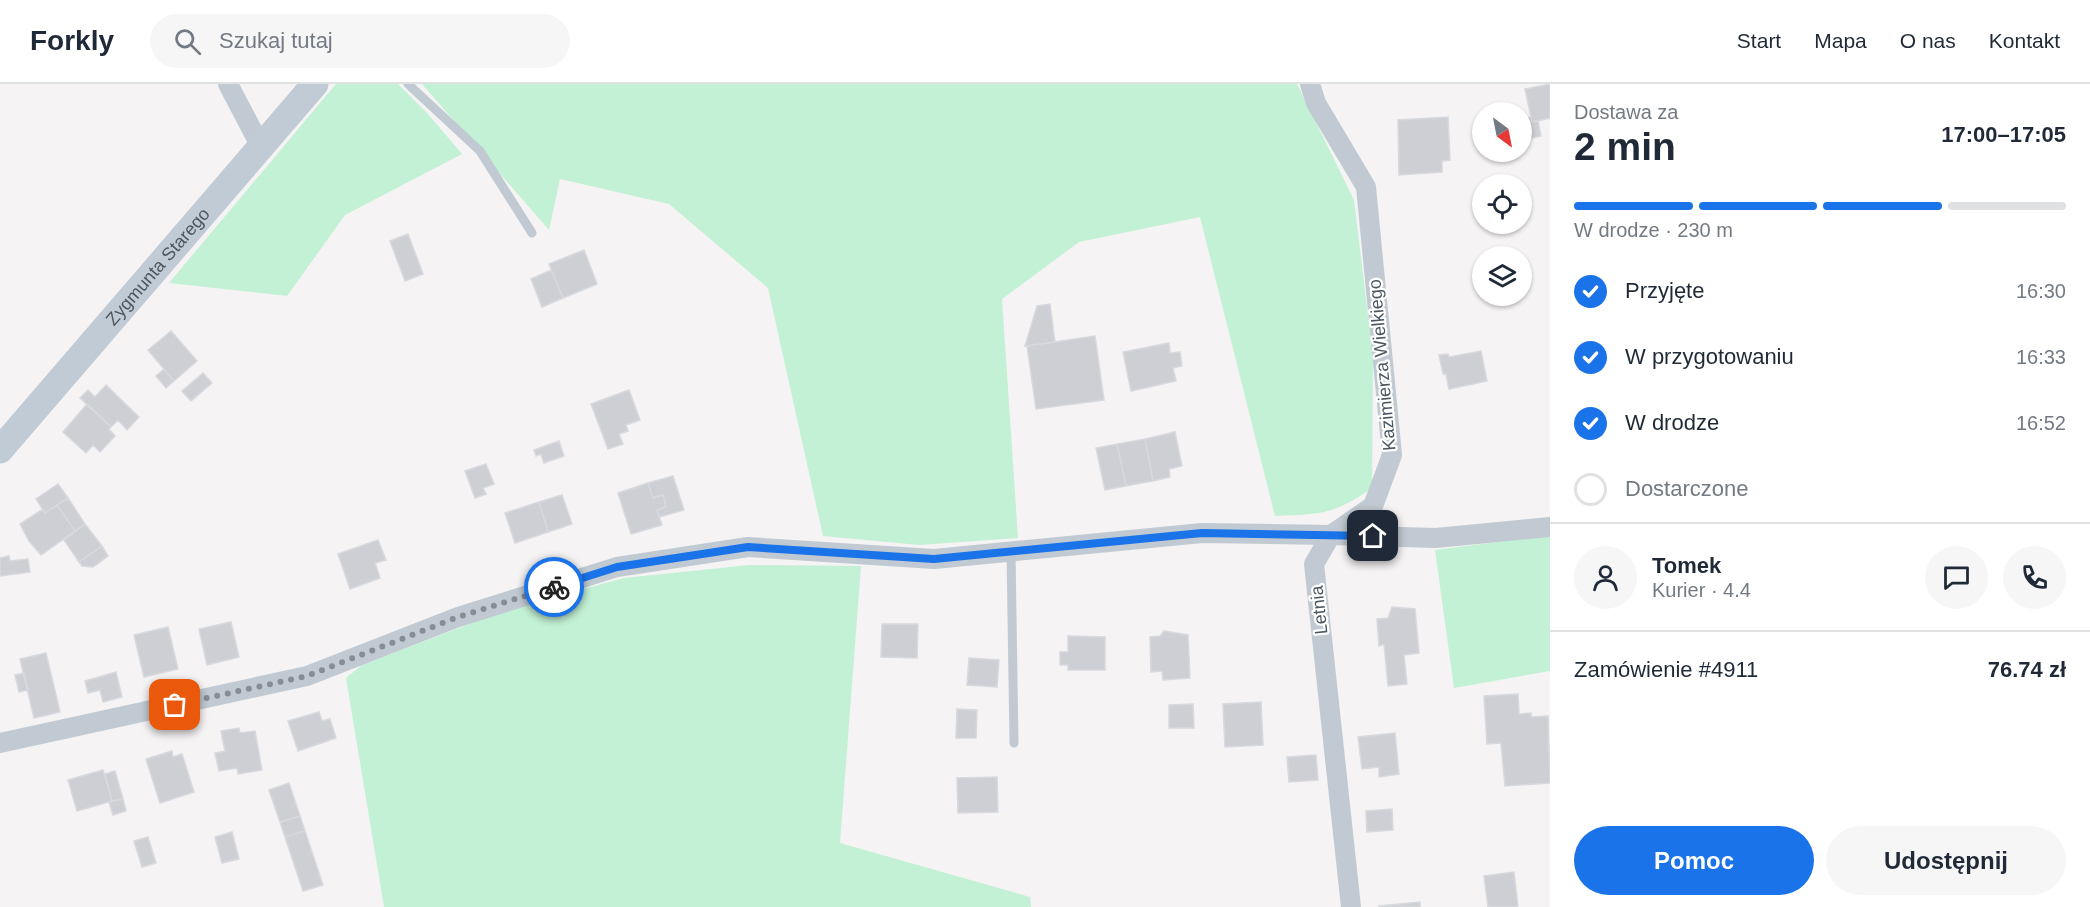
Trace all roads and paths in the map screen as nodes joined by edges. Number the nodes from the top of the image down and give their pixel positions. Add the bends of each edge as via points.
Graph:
1 (228, 84) edge
2 (315, 84) edge
3 (408, 84) edge
4 (1310, 84) edge
5 (260, 145) junction
6 (532, 233) dead end
7 (0, 450) edge
8 (1550, 527) edge
9 (1331, 535) junction
10 (1011, 552) junction
11 (0, 743) edge
12 (1014, 743) dead end
13 (1352, 907) edge

1 - 5 street
2 - 5 street, Zygmunta Starego
3 - 6 lane via 480,151
4 - 9 street, Kazimierza Wielkiego via 1316,103 1366,187 1392,455 1373,506
5 - 7 street, Zygmunta Starego
8 - 9 street via 1436,538
9 - 10 street via 1202,533
9 - 13 street, Letnia via 1314,564
10 - 11 street via 934,559 748,547 617,567 458,617 307,676
10 - 12 lane

